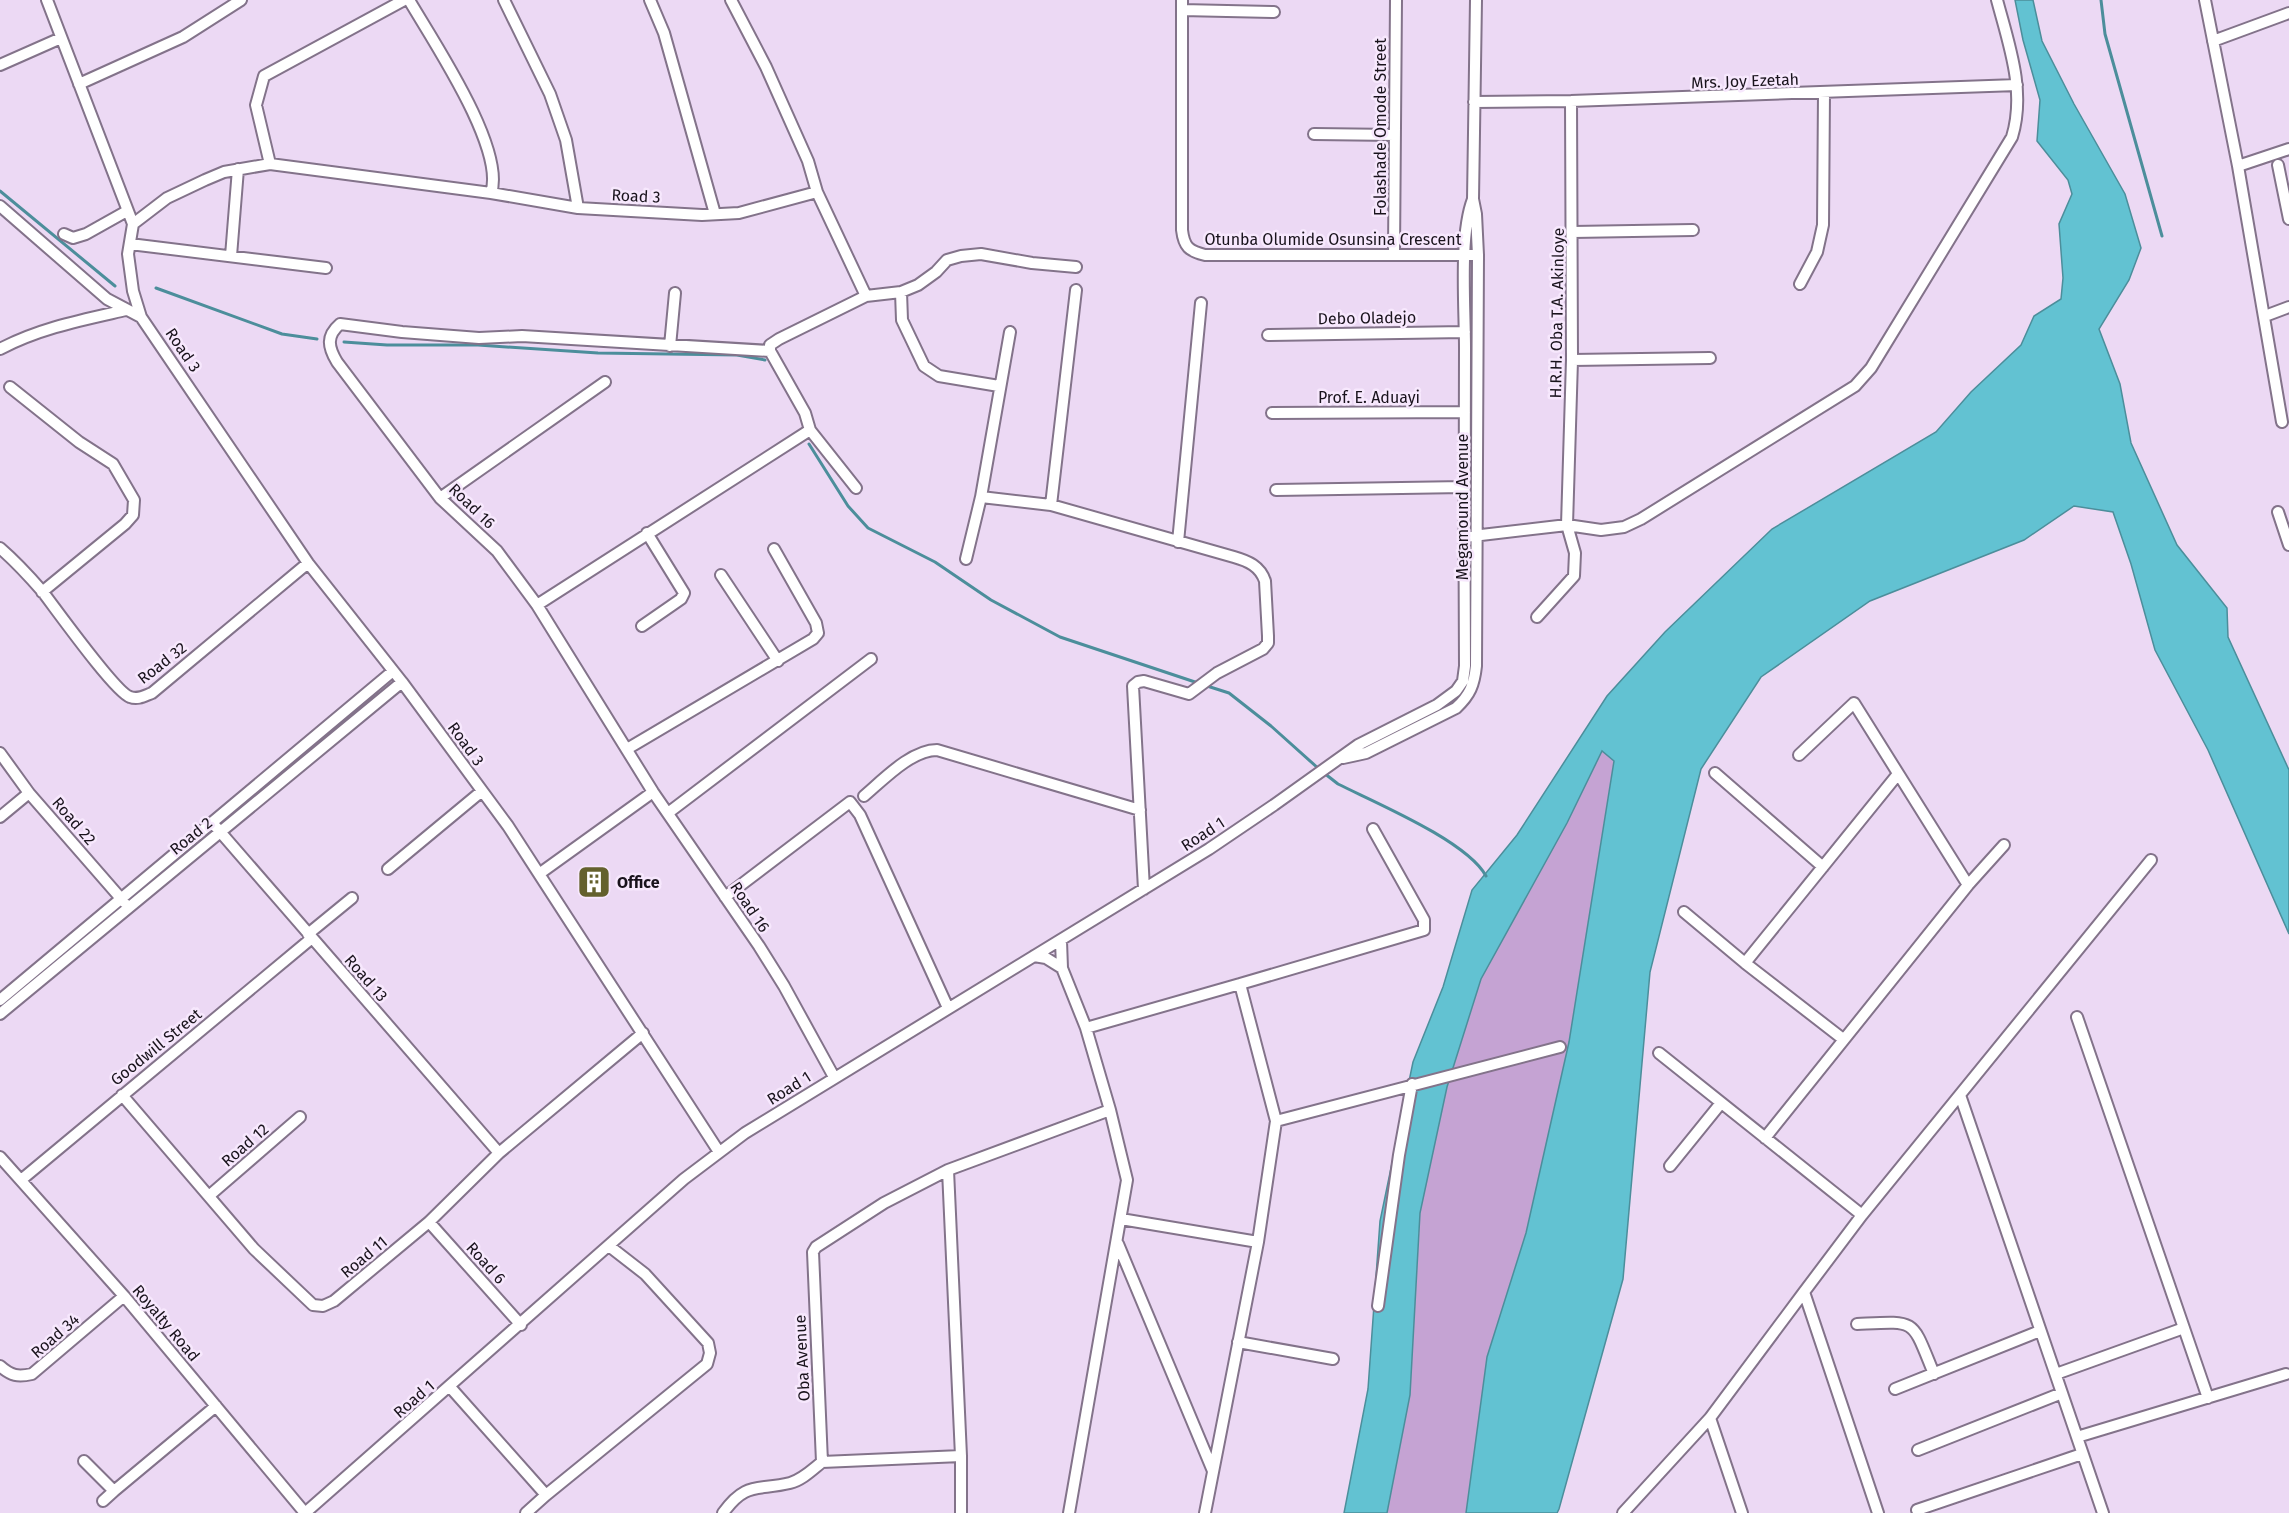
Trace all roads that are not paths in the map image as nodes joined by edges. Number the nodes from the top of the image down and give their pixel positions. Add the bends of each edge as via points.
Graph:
1 (241, 0) edge
2 (404, 0) edge
3 (409, 0) edge
4 (504, 0) edge
5 (650, 0) edge
6 (732, 0) edge
7 (1396, 0) edge
8 (1476, 0) edge
9 (1997, 0) edge
10 (2205, 0) edge
11 (49, 1) edge
12 (1182, 5) edge
13 (1274, 12) dead end
14 (2289, 13) edge
15 (61, 38) junction
16 (2213, 40) junction
17 (0, 66) edge
18 (79, 84) junction
19 (2017, 85) junction
20 (1824, 93) junction
21 (1571, 101) junction
22 (1474, 102) junction
23 (1314, 134) dead end
24 (1395, 135) junction
25 (2289, 149) edge
26 (270, 164) junction
27 (2278, 165) dead end
28 (2238, 166) junction
29 (238, 169) junction
30 (817, 192) junction
31 (491, 194) junction
32 (1473, 199) junction
33 (0, 206) edge
34 (578, 208) junction
35 (127, 211) junction
36 (715, 214) junction
37 (2289, 219) edge
38 (134, 224) junction
39 (1693, 230) dead end
40 (1573, 232) junction
41 (64, 234) dead end
42 (130, 244) junction
43 (1394, 254) junction
44 (1466, 255) junction
45 (1478, 255) junction
46 (231, 256) junction
47 (1076, 267) dead end
48 (326, 268) dead end
49 (1800, 284) dead end
50 (1076, 290) dead end
51 (901, 292) junction
52 (675, 293) dead end
53 (866, 296) junction
54 (1201, 303) dead end
55 (2289, 307) edge
56 (126, 310) junction
57 (2265, 316) junction
58 (141, 317) junction
59 (1010, 332) dead end
60 (1466, 332) junction
61 (1268, 335) dead end
62 (670, 346) junction
63 (0, 349) edge
64 (770, 351) junction
65 (1710, 358) dead end
66 (1572, 360) junction
67 (605, 382) dead end
68 (999, 386) junction
69 (10, 387) dead end
70 (1465, 412) junction
71 (1272, 413) dead end
72 (2282, 422) dead end
73 (810, 430) junction
74 (1464, 487) junction
75 (856, 488) dead end
76 (1276, 490) dead end
77 (981, 497) junction
78 (440, 498) junction
79 (1051, 505) junction
80 (2278, 512) dead end
81 (1567, 525) junction
82 (647, 533) junction
83 (1476, 536) junction
84 (1464, 537) junction
85 (1178, 542) junction
86 (2289, 545) edge
87 (0, 548) edge
88 (774, 549) dead end
89 (966, 559) dead end
90 (308, 563) junction
91 (721, 575) dead end
92 (42, 592) junction
93 (537, 604) junction
94 (1537, 617) dead end
95 (642, 626) dead end
96 (871, 659) dead end
97 (778, 661) junction
98 (393, 671) junction
99 (402, 682) junction
100 (1358, 744) joint
101 (627, 749) junction
102 (0, 753) edge
103 (1366, 753) joint
104 (1799, 755) dead end
105 (1336, 761) junction
106 (1715, 773) dead end
107 (1898, 774) junction
108 (482, 791) junction
109 (653, 792) junction
110 (29, 793) junction
111 (864, 796) dead end
112 (1140, 810) junction
113 (668, 813) junction
114 (0, 817) edge
115 (212, 823) junction
116 (1373, 829) dead end
117 (220, 832) junction
118 (2004, 844) dead end
119 (2151, 860) dead end
120 (1823, 867) junction
121 (388, 869) dead end
122 (539, 874) junction
123 (1968, 885) junction
124 (1144, 890) junction
125 (725, 897) junction
126 (352, 898) dead end
127 (125, 903) junction
128 (1684, 912) dead end
129 (310, 936) junction
130 (1061, 940) junction
131 (1034, 956) junction
132 (1746, 963) junction
133 (1062, 968) junction
134 (1240, 984) junction
135 (0, 1000) edge
136 (948, 1008) junction
137 (0, 1014) edge
138 (2077, 1017) dead end
139 (1086, 1028) junction
140 (643, 1033) junction
141 (1843, 1039) junction
142 (1560, 1047) dead end
143 (1659, 1053) dead end
144 (834, 1077) junction
145 (1412, 1084) junction
146 (122, 1095) junction
147 (1960, 1095) junction
148 (1721, 1103) junction
149 (1110, 1110) junction
150 (300, 1117) dead end
151 (1276, 1121) junction
152 (1765, 1138) junction
153 (719, 1152) junction
154 (499, 1153) junction
155 (0, 1157) edge
156 (1670, 1166) dead end
157 (948, 1170) junction
158 (21, 1180) junction
159 (210, 1195) junction
160 (1862, 1215) junction
161 (1121, 1219) junction
162 (429, 1222) junction
163 (1258, 1242) junction
164 (1118, 1243) junction
165 (609, 1246) junction
166 (1803, 1292) junction
167 (124, 1296) junction
168 (1378, 1306) dead end
169 (1857, 1323) dead end
170 (521, 1325) junction
171 (2184, 1329) junction
172 (2040, 1331) junction
173 (1238, 1342) junction
174 (1333, 1359) dead end
175 (0, 1366) edge
176 (1934, 1374) junction
177 (2056, 1374) junction
178 (2286, 1374) dead end
179 (450, 1387) junction
180 (1895, 1389) dead end
181 (2062, 1393) junction
182 (2208, 1398) junction
183 (216, 1406) junction
184 (1710, 1418) junction
185 (2077, 1437) junction
186 (1918, 1450) dead end
187 (2082, 1454) junction
188 (961, 1456) junction
189 (84, 1461) dead end
190 (822, 1462) junction
191 (1214, 1471) junction
192 (114, 1491) junction
193 (546, 1495) junction
194 (103, 1502) dead end
195 (1917, 1510) dead end
196 (305, 1513) edge
197 (526, 1513) edge
198 (723, 1513) edge
199 (961, 1513) edge
200 (1069, 1513) edge
201 (1205, 1513) edge
202 (1623, 1513) edge
203 (1742, 1513) edge
204 (1878, 1513) edge
205 (2103, 1513) edge

1 - 18 street via 183,37
2 - 26 street via 264,76 256,105
3 - 31 street via 477,120 492,163
4 - 34 street via 550,94 566,140
5 - 36 street via 664,33
6 - 30 street via 808,161
7 - 24 street, Folashade Omode Street
8 - 22 street, Megamound Avenue
9 - 19 street
10 - 16 street
11 - 15 street
12 - 13 street
12 - 43 street, Otunba Olumide Osunsina Crescent via 1184,244 1192,252 1205,255
14 - 16 street
15 - 17 street
15 - 18 street
16 - 28 street
18 - 35 street
19 - 20 street, Mrs. Joy Ezetah
19 - 81 street via 2012,137 1871,368 1855,386 1641,519 1624,527 1601,530
20 - 21 street, Mrs. Joy Ezetah
20 - 49 street via 1823,225 1817,252
21 - 22 street, Mrs. Joy Ezetah
21 - 40 street, H.R.H. Oba T.A. Akinloye
22 - 32 street, Megamound Avenue
23 - 24 street
24 - 43 street, Folashade Omode Street
25 - 28 street
26 - 29 street, Road 3
26 - 31 street, Road 3
27 - 37 street
28 - 57 street
29 - 38 street, Road 3 via 167,198
29 - 46 street
30 - 36 street, Road 3 via 739,213
30 - 53 street
31 - 34 street, Road 3
32 - 44 street, Megamound Avenue via 1467,215
32 - 45 street, Megamound Avenue
33 - 56 street via 107,299
34 - 36 street, Road 3
35 - 38 street
35 - 41 street via 86,234 73,238
38 - 42 street, Road 3
39 - 40 street
40 - 66 street, H.R.H. Oba T.A. Akinloye
42 - 46 street
42 - 58 street, Road 3 via 133,291
43 - 44 street, Otunba Olumide Osunsina Crescent
44 - 45 street, Otunba Olumide Osunsina Crescent
44 - 60 street, Megamound Avenue
45 - 83 street, Megamound Avenue
46 - 48 street
47 - 51 street via 981,254 961,255 947,260 930,278
50 - 79 street
51 - 53 street
51 - 68 street via 902,320 924,366 939,376
52 - 62 street
53 - 64 street via 779,339 770,345
54 - 85 street
55 - 57 street
56 - 58 street
56 - 63 street via 37,332
57 - 72 street
58 - 90 street, Road 3
59 - 68 street
60 - 61 street, Debo Oladejo
60 - 70 street, Megamound Avenue
62 - 64 street, Road 16
62 - 78 street, Road 16 via 522,336 479,338 340,324 329,340 331,353
64 - 73 street via 805,413
65 - 66 street
66 - 81 street, H.R.H. Oba T.A. Akinloye
67 - 78 street
68 - 77 street
69 - 92 street via 113,464 134,500 133,515 125,524
70 - 71 street, Prof. E. Aduayi
70 - 74 street, Megamound Avenue
73 - 75 street
73 - 82 street
74 - 76 street
74 - 84 street, Megamound Avenue
77 - 79 street
77 - 89 street
78 - 93 street, Road 16 via 496,551
79 - 85 street
80 - 86 street
81 - 83 street
81 - 94 street, H.R.H. Oba T.A. Akinloye via 1575,553 1574,576
82 - 93 street
82 - 95 street via 684,593
83 - 84 street
83 - 103 street, Megamound Avenue via 1474,686 1456,708
84 - 100 street, Megamound Avenue via 1463,681 1437,705
85 - 112 street via 1247,561 1263,574 1268,643 1191,693 1144,681 1133,686
87 - 92 street, Road 32
88 - 97 street via 818,633
90 - 92 street, Road 32 via 152,693 138,699 128,697 114,683
90 - 98 street, Road 3
91 - 97 street
93 - 101 street, Road 16
96 - 113 street
97 - 101 street
98 - 99 street, Road 3
98 - 115 street, Road 2
99 - 108 street, Road 3
99 - 117 street, Road 2
100 - 105 street, Road 1
101 - 109 street, Road 16
102 - 110 street, Road 22
103 - 105 street, Road 1
104 - 107 street via 1854,703
105 - 124 street, Road 1
106 - 120 street
107 - 120 street
107 - 123 street
108 - 121 street
108 - 122 street, Road 3
109 - 113 street, Road 16
109 - 122 street
110 - 114 street
110 - 127 street, Road 22
111 - 112 street via 915,756 937,750
112 - 124 street
113 - 125 street, Road 16
115 - 117 street, Road 13
115 - 127 street, Road 2
116 - 134 street via 1424,920 1424,930
117 - 127 street, Road 2
117 - 129 street, Road 13
118 - 123 street
119 - 147 street
120 - 132 street
122 - 140 street, Road 3
123 - 141 street
124 - 130 street, Road 1
125 - 136 street via 850,802 860,815
125 - 144 street, Road 16 via 783,986
126 - 129 street, Goodwill Street
127 - 135 street, Road 2
127 - 137 street, Road 2
128 - 132 street
129 - 146 street, Goodwill Street
129 - 154 street, Road 13
130 - 131 street, Road 1
130 - 133 street
131 - 133 street
131 - 136 street, Road 1
132 - 141 street
133 - 139 street
134 - 139 street
134 - 151 street
136 - 144 street, Road 1
138 - 171 street
139 - 149 street
140 - 153 street, Road 3
140 - 154 street, Road 11
141 - 152 street
142 - 145 street
143 - 148 street
144 - 153 street, Road 1
145 - 151 street
145 - 168 street
146 - 158 street, Goodwill Street
146 - 159 street, Road 11
147 - 160 street
147 - 172 street
148 - 152 street
148 - 156 street
149 - 157 street
149 - 161 street via 1127,1174
150 - 159 street, Road 12
151 - 163 street
152 - 160 street
153 - 165 street, Road 1
154 - 162 street, Road 11
155 - 158 street, Royalty Road
157 - 188 street
157 - 190 street, Oba Avenue via 885,1203 813,1252
158 - 167 street, Royalty Road
159 - 162 street, Road 11 via 254,1249 313,1305 324,1306 334,1301
160 - 166 street
161 - 163 street
161 - 164 street
162 - 170 street, Road 6
163 - 173 street
164 - 191 street
164 - 200 street
165 - 170 street, Road 1
165 - 193 street via 645,1274 708,1343 710,1353 707,1364
166 - 184 street
166 - 204 street
167 - 175 street, Road 34 via 32,1374 9,1375
167 - 183 street, Royalty Road
169 - 176 street via 1910,1325 1917,1332
170 - 179 street, Road 1
171 - 177 street
171 - 182 street
172 - 176 street
172 - 177 street
173 - 174 street
173 - 191 street
176 - 180 street
177 - 181 street
178 - 182 street
179 - 193 street
179 - 196 street, Road 1
181 - 185 street
181 - 186 street
182 - 185 street
183 - 192 street
183 - 196 street, Royalty Road
184 - 202 street
184 - 203 street
185 - 187 street
187 - 195 street
187 - 205 street
188 - 190 street
188 - 199 street
189 - 192 street
190 - 198 street via 792,1483 744,1491
191 - 201 street
192 - 194 street
193 - 197 street

